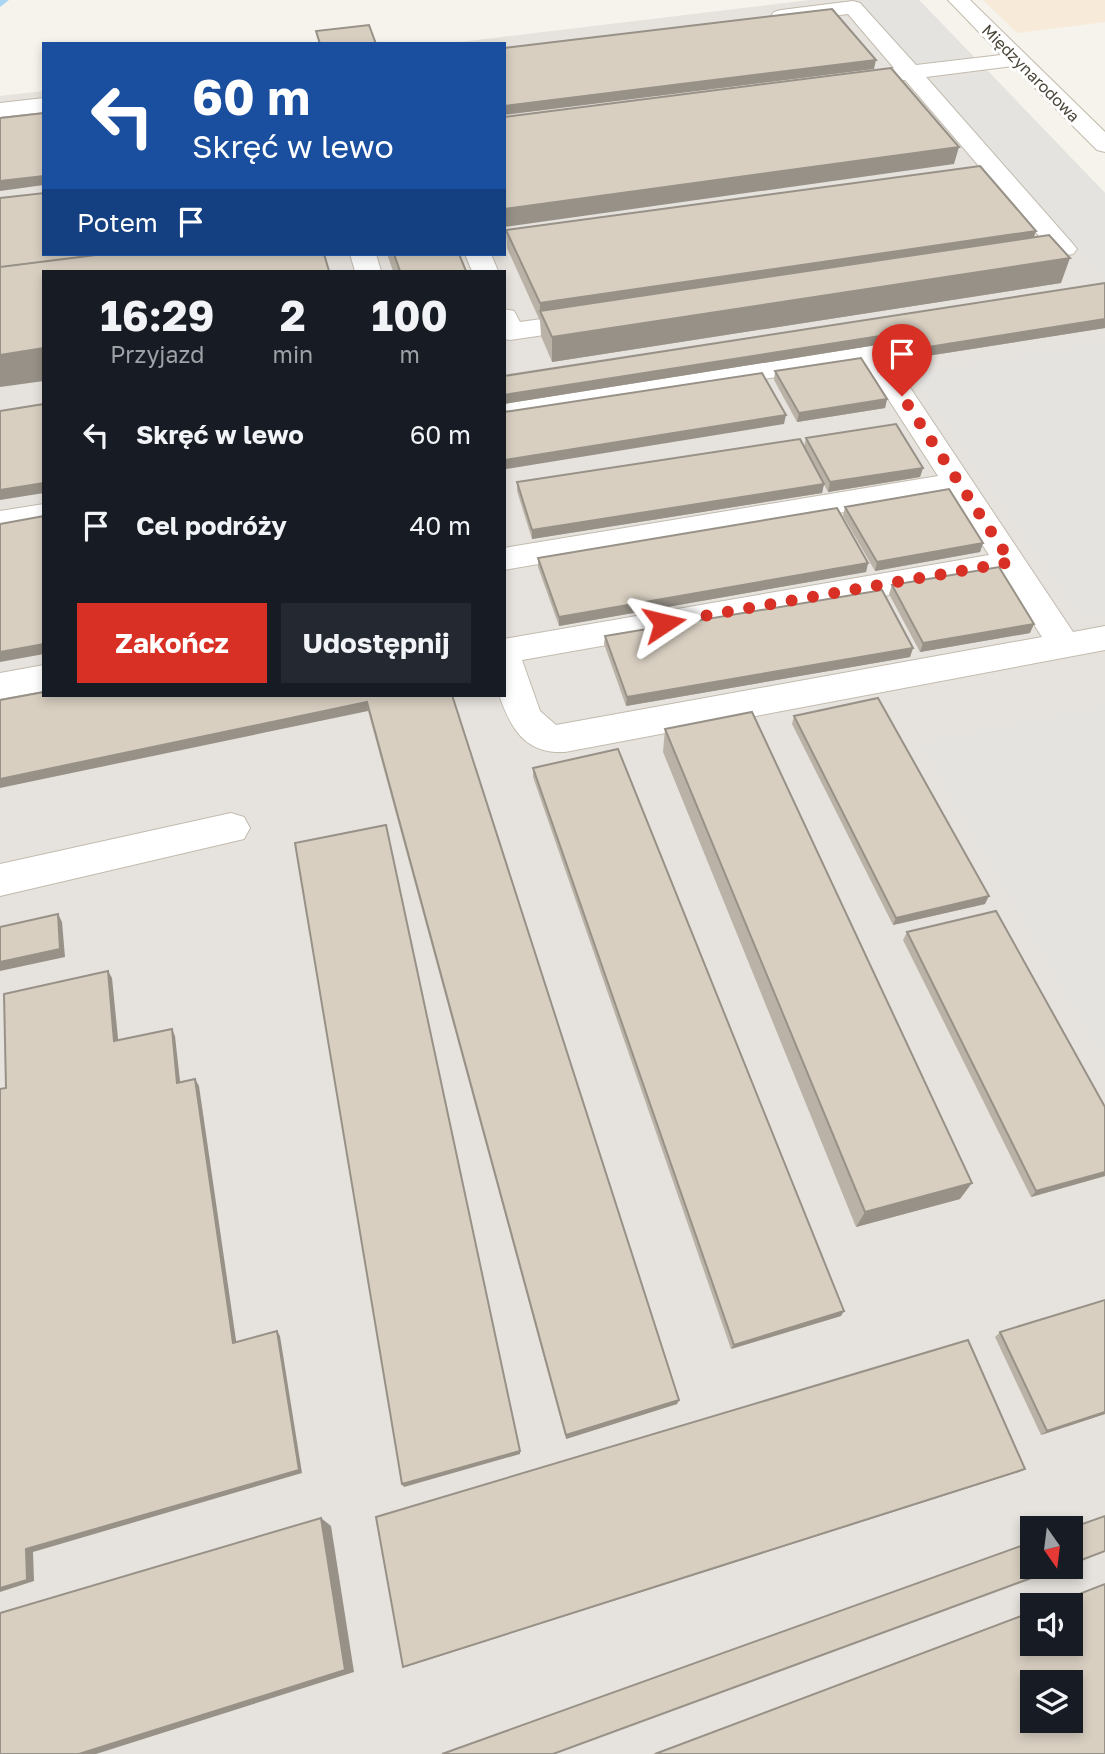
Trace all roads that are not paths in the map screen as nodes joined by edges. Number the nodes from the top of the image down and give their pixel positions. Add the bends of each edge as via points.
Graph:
1 (958, 0) edge
2 (759, 18) edge
3 (1018, 59) junction
4 (910, 73) junction
5 (869, 78) edge
6 (42, 104) edge
7 (0, 110) edge
8 (1105, 145) edge
9 (994, 169) junction
10 (967, 173) edge
11 (981, 262) edge
12 (621, 315) edge
13 (506, 322) edge
14 (506, 411) edge
15 (959, 483) junction
16 (42, 514) edge
17 (0, 521) edge
18 (506, 559) edge
19 (1011, 562) junction
20 (1105, 638) edge
21 (1065, 646) junction
22 (506, 651) edge
23 (506, 663) edge
24 (42, 678) edge
25 (0, 686) edge
26 (231, 828) dead end
27 (0, 880) edge

1 - 3 street, Międzynarodowa
2 - 4 street via 853,7
3 - 4 street
3 - 8 street, Międzynarodowa
4 - 5 street
4 - 9 street
6 - 7 street
9 - 10 street
9 - 11 street via 1064,249
12 - 13 street via 510,332
14 - 15 street via 873,353
15 - 18 street
15 - 19 street
16 - 17 street
19 - 21 street
19 - 22 street
20 - 21 street
21 - 23 street via 548,739 525,718
24 - 25 street
26 - 27 street

